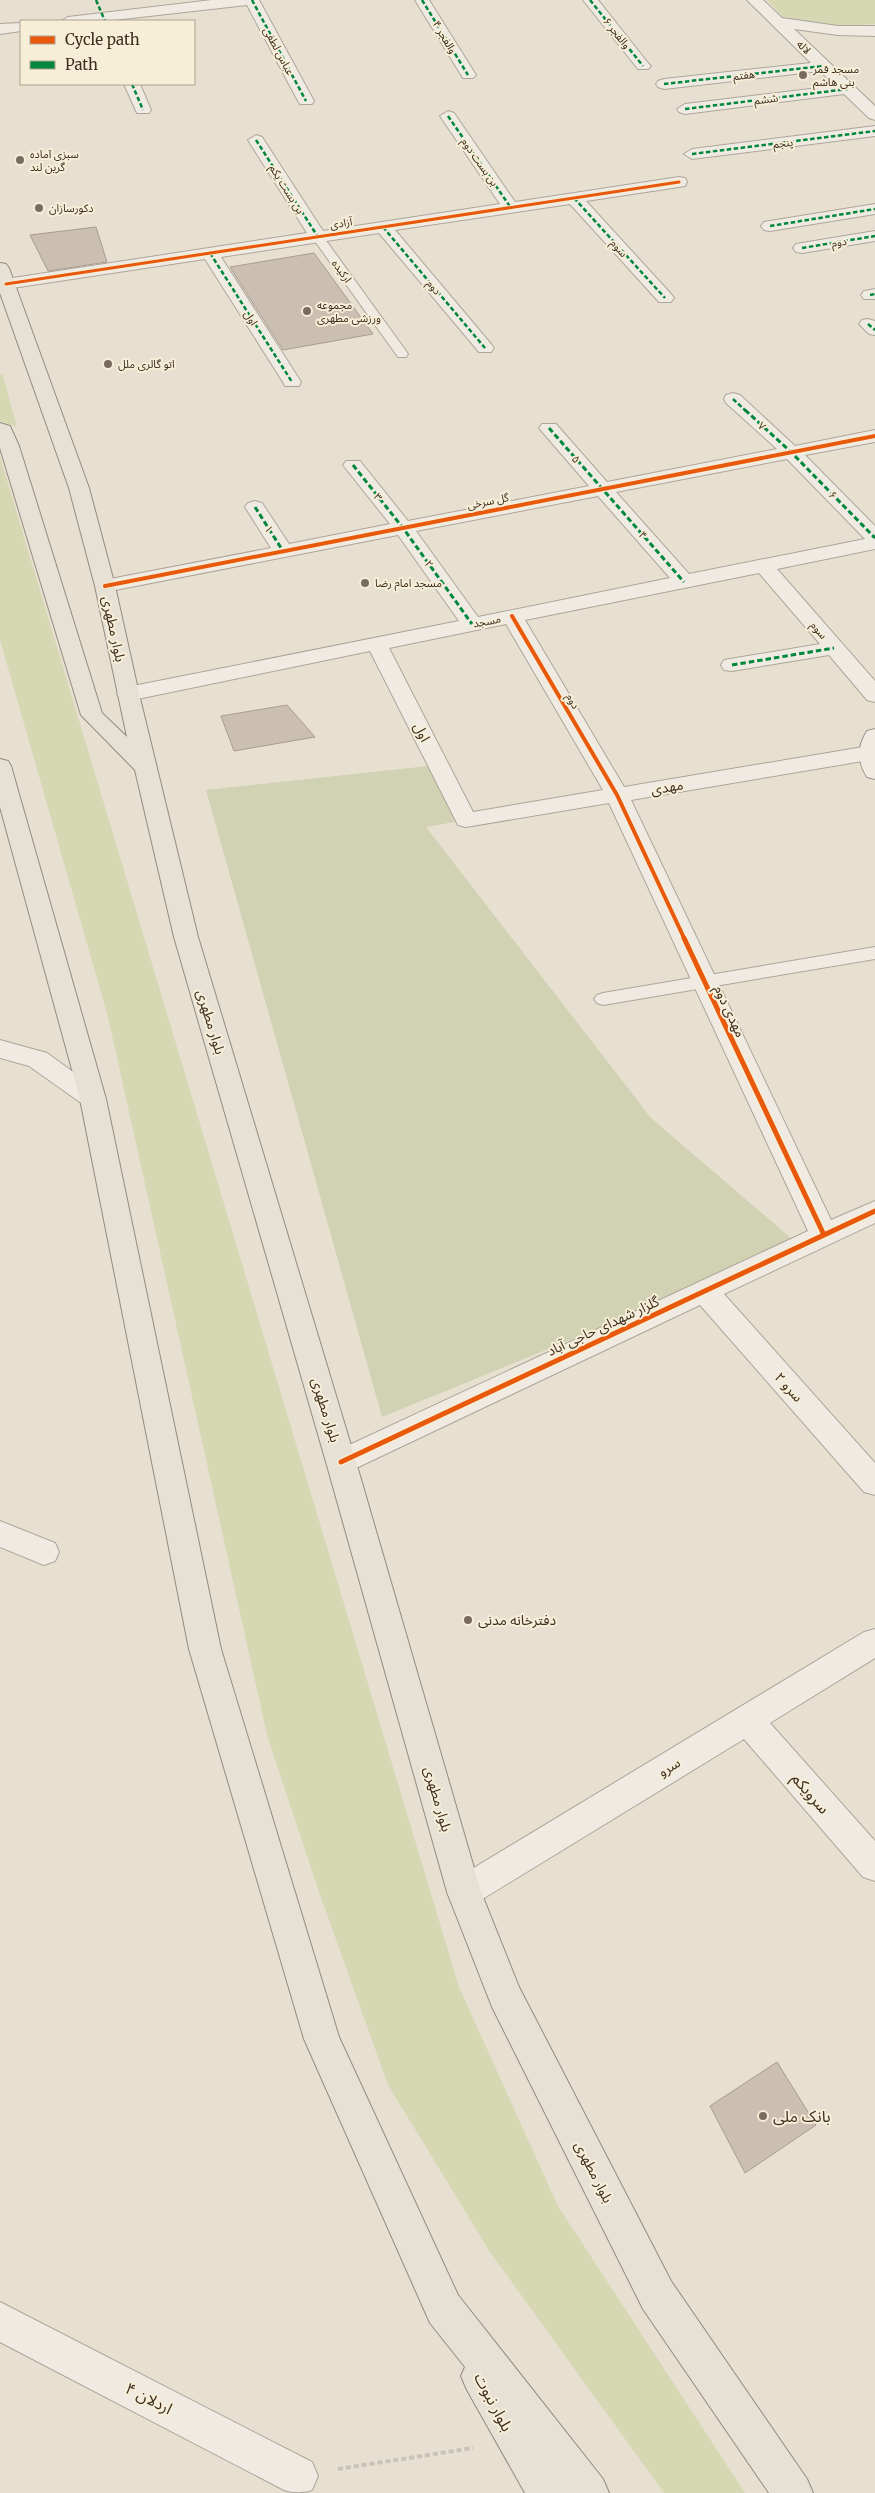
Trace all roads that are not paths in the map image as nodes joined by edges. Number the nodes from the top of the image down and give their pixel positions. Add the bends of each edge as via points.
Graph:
1 (96, 0) edge
2 (251, 0) edge
3 (422, 0) edge
4 (590, 0) edge
5 (754, 0) edge
6 (104, 19) edge
7 (86, 20) edge
8 (777, 22) junction
9 (20, 27) edge
10 (0, 29) edge
11 (875, 31) edge
12 (644, 66) dead end
13 (823, 66) junction
14 (468, 75) dead end
15 (664, 84) dead end
16 (132, 85) edge
17 (848, 89) junction
18 (306, 101) dead end
19 (685, 109) dead end
20 (143, 110) dead end
21 (875, 115) edge
22 (448, 116) dead end
23 (875, 131) edge
24 (256, 140) dead end
25 (692, 154) dead end
26 (679, 182) dead end
27 (574, 198) junction
28 (511, 208) junction
29 (875, 209) edge
30 (770, 226) dead end
31 (383, 227) junction
32 (875, 236) edge
33 (318, 237) junction
34 (802, 248) dead end
35 (210, 253) junction
36 (3, 276) edge
37 (664, 298) dead end
38 (485, 348) dead end
39 (402, 354) dead end
40 (292, 382) dead end
41 (733, 399) dead end
42 (549, 428) dead end
43 (0, 429) edge
44 (875, 436) edge
45 (791, 452) junction
46 (353, 465) dead end
47 (602, 489) junction
48 (254, 507) dead end
49 (403, 528) junction
50 (875, 538) edge
51 (875, 542) edge
52 (283, 552) junction
53 (763, 565) junction
54 (684, 582) junction
55 (105, 586) junction
56 (512, 616) junction
57 (472, 624) junction
58 (377, 644) junction
59 (834, 648) junction
60 (732, 665) dead end
61 (128, 694) junction
62 (875, 695) edge
63 (873, 753) edge
64 (146, 768) junction
65 (1, 774) edge
66 (617, 795) junction
67 (466, 820) joint
68 (875, 953) edge
69 (704, 983) junction
70 (603, 999) dead end
71 (0, 1049) edge
72 (93, 1099) junction
73 (875, 1211) edge
74 (824, 1235) junction
75 (704, 1291) junction
76 (341, 1462) junction
77 (875, 1483) edge
78 (0, 1534) edge
79 (44, 1552) dead end
80 (875, 1642) edge
81 (748, 1719) junction
82 (875, 1866) edge
83 (464, 1892) junction
84 (444, 2309) junction
85 (0, 2321) edge
86 (298, 2476) road end
87 (546, 2493) edge
88 (589, 2493) edge
89 (792, 2493) edge

1 - 6 street
2 - 6 street
2 - 18 street, عباس لطفی
3 - 14 street, والفجر ۴
4 - 12 street, والفجر ۶
5 - 8 street, لاله
6 - 7 street
8 - 11 street via 821,30
8 - 13 street, لاله
9 - 10 street
13 - 15 street, هفتم
13 - 17 street, لاله
16 - 20 street
17 - 19 street, ششم
17 - 21 street, لاله
22 - 28 street, بن بست دوم
23 - 25 street, پنجم
24 - 33 street, بن بست یکم
26 - 27 street, آزادی
27 - 28 street, آزادی
27 - 37 street, سوم
28 - 31 street, آزادی
29 - 30 street
31 - 33 street, آزادی
31 - 38 street, دوم
32 - 34 street, دوم
33 - 35 street, آزادی
33 - 39 lane, ارکیده
35 - 36 street, آزادی
35 - 40 street, اول
36 - 55 main road, بلوار مطهری via 80,488
41 - 45 street, ۷
42 - 47 street, ۵
43 - 64 main road via 9,446 92,715
44 - 45 street, گل سرخی
45 - 47 street, گل سرخی
45 - 50 street, ۶
46 - 49 street, ۳
47 - 49 street, گل سرخی
47 - 54 street, ۴
48 - 52 street, ۱
49 - 52 street, گل سرخی
49 - 57 street, ۲
51 - 53 street, مسجد
52 - 55 street, گل سرخی
53 - 54 street, مسجد
53 - 59 street, سوم
54 - 56 street, مسجد
55 - 61 main road, بلوار مطهری
56 - 57 street, مسجد
56 - 66 street, دوم
57 - 58 street, مسجد
58 - 61 street, مسجد
58 - 67 street, اول
59 - 60 street
59 - 62 street, سوم
61 - 64 main road, بلوار مطهری
63 - 66 street, مهدی
64 - 76 main road, بلوار مطهری via 186,937
65 - 72 main road
66 - 67 street, مهدی
66 - 69 street, مهدی دوم
68 - 69 lane
69 - 70 lane
69 - 74 street, مهدی دوم
71 - 72 street via 38,1059
72 - 84 main road via 205,1649 322,2039
73 - 74 street, گلزار شهدای حاجی آباد
74 - 75 street, گلزار شهدای حاجی آباد
75 - 76 street, گلزار شهدای حاجی آباد
75 - 77 street, سرو ۲
76 - 83 main road, بلوار مطهری
78 - 79 street
80 - 81 street, سرو
81 - 82 street, سرویکم
81 - 83 street, سرو
83 - 89 main road, بلوار مطهری via 504,1995 657,2295
84 - 87 main road, بلوار نبوت
84 - 88 main road
85 - 86 street, اردلان ۴

